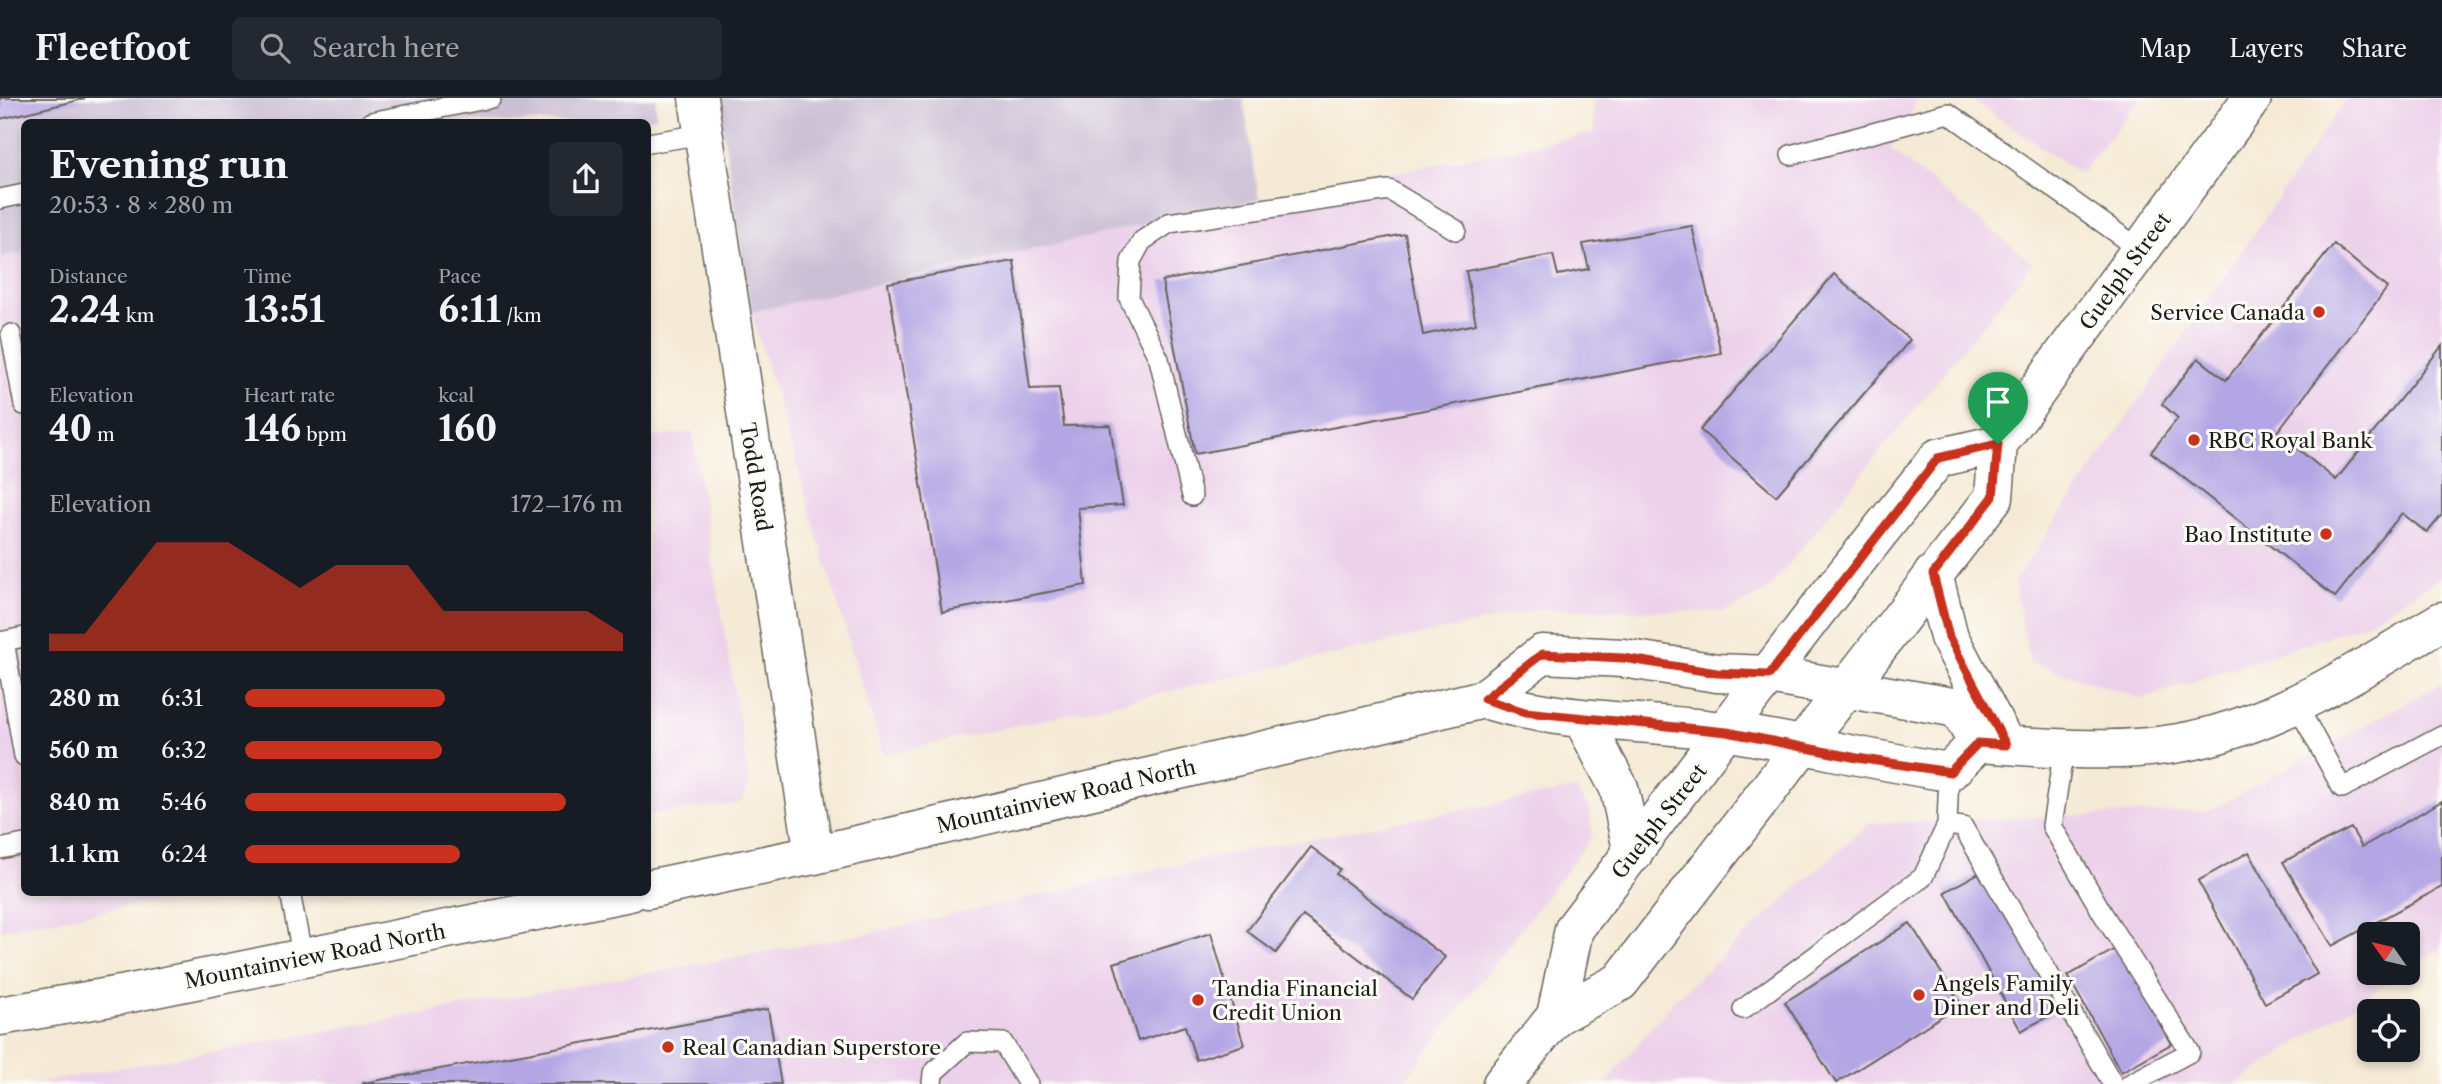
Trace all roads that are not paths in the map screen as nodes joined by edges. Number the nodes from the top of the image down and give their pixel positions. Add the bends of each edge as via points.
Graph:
1 (491, 98) edge
2 (2252, 98) edge
3 (700, 116) edge
4 (387, 119) edge
5 (651, 141) edge
6 (1791, 155) dead end
7 (21, 195) edge
8 (0, 199) edge
9 (1456, 230) dead end
10 (2141, 250) junction
11 (12, 334) edge
12 (21, 387) edge
13 (1998, 444) junction
14 (1192, 496) dead end
15 (1933, 574) junction
16 (2442, 621) edge
17 (21, 638) edge
18 (2, 641) edge
19 (1769, 675) junction
20 (1847, 686) junction
21 (1484, 699) junction
22 (2297, 705) junction
23 (1582, 718) junction
24 (1727, 732) junction
25 (2442, 735) edge
26 (21, 740) edge
27 (1992, 744) junction
28 (1803, 746) junction
29 (2064, 748) junction
30 (1950, 772) junction
31 (1947, 825) junction
32 (21, 845) edge
33 (0, 849) edge
34 (1633, 854) junction
35 (814, 855) junction
36 (651, 888) edge
37 (291, 896) edge
38 (610, 896) edge
39 (303, 958) junction
40 (1743, 1009) dead end
41 (0, 1016) edge
42 (1556, 1016) junction
43 (932, 1084) edge
44 (1028, 1084) edge
45 (1502, 1084) edge
46 (2113, 1084) edge
47 (2130, 1084) edge

1 - 4 lane
2 - 10 main road, Guelph Street
3 - 5 lane
3 - 35 main road, Todd Road
6 - 10 lane via 1948,113
7 - 8 lane
9 - 14 lane via 1389,190 1169,223 1142,241 1130,261 1129,298 1158,359
10 - 13 main road, Guelph Street
11 - 12 lane
13 - 15 main road, Guelph Street via 1993,497
13 - 19 main road, Guelph Street via 1938,458
15 - 20 main road, Guelph Street
15 - 27 main road via 1949,637
16 - 22 main road
17 - 18 lane
18 - 26 lane
19 - 20 main road, Mountainview Road North
19 - 21 main road, Mountainview Road North via 1542,654
19 - 24 main road, Guelph Street
20 - 27 main road, Mountainview Road North via 1958,708
20 - 28 main road, Guelph Street
21 - 23 main road via 1525,712
21 - 35 main road, Mountainview Road North
22 - 25 lane via 2342,788
22 - 29 main road via 2217,735 2134,748
23 - 24 main road
23 - 34 main road via 1619,788
24 - 28 main road
24 - 34 main road, Guelph Street
27 - 29 main road
27 - 30 main road
28 - 30 main road
28 - 42 main road, Guelph Street via 1620,982
29 - 47 lane via 2052,826 2102,915 2190,1052
30 - 31 lane
31 - 40 lane via 1923,877
31 - 46 lane via 1963,827
32 - 33 lane
34 - 42 main road, Guelph Street via 1574,929
35 - 36 main road, Mountainview Road North
37 - 39 lane
38 - 39 main road, Mountainview Road North
39 - 41 main road, Mountainview Road North
42 - 45 main road, Guelph Street
43 - 44 lane via 933,1073 967,1042 1003,1043

